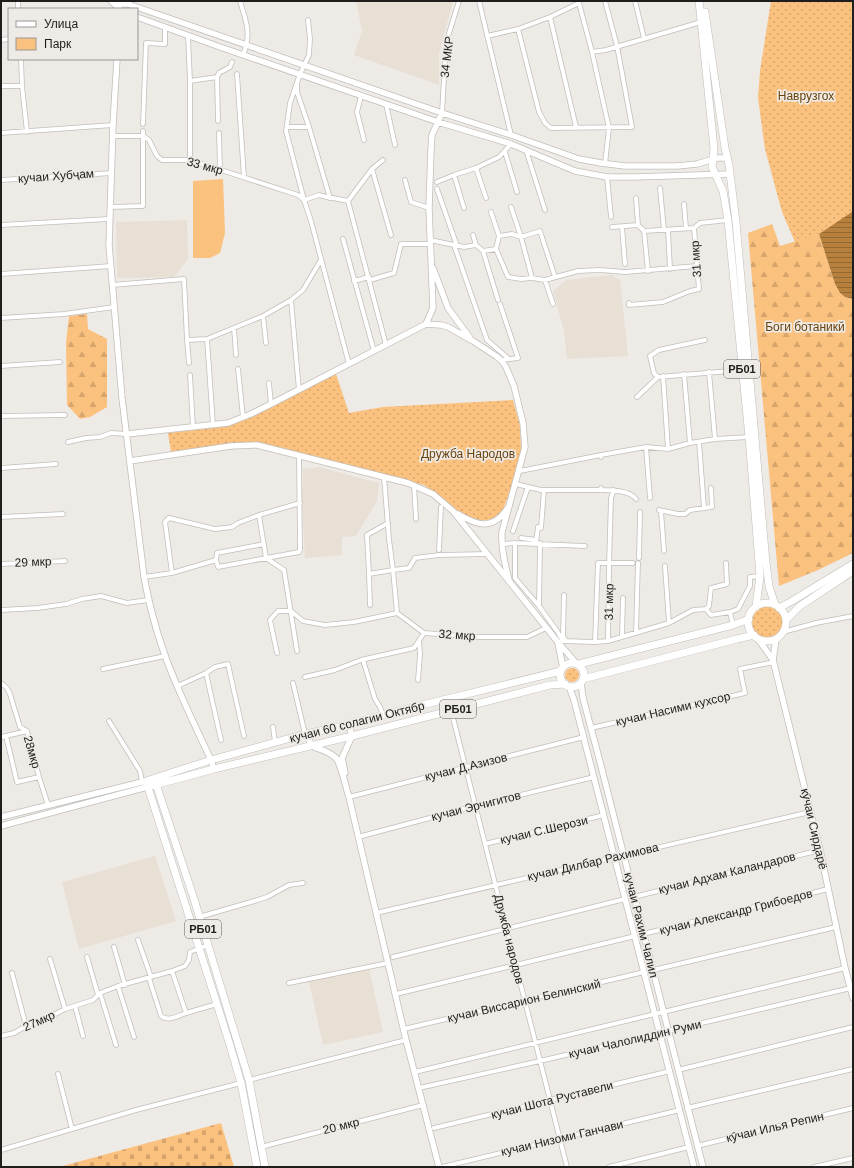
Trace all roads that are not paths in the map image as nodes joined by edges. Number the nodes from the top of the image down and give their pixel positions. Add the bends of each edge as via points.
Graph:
1 (240, 1) edge
2 (459, 1) edge
3 (479, 1) edge
4 (605, 1) edge
5 (635, 1) edge
6 (699, 1) edge
7 (703, 1) edge
8 (579, 2) edge
9 (114, 5) edge
10 (149, 12) junction
11 (138, 17) edge
12 (550, 17) junction
13 (146, 20) junction
14 (308, 20) dead end
15 (704, 22) junction
16 (165, 27) junction
17 (518, 29) junction
18 (188, 36) junction
19 (488, 36) junction
20 (644, 38) junction
21 (247, 46) junction
22 (617, 46) junction
23 (592, 52) junction
24 (243, 55) junction
25 (21, 60) edge
26 (117, 60) edge
27 (232, 62) dead end
28 (304, 65) junction
29 (236, 74) dead end
30 (300, 74) junction
31 (217, 77) junction
32 (190, 81) junction
33 (297, 83) junction
34 (1, 86) edge
35 (22, 86) junction
36 (361, 96) junction
37 (386, 104) junction
38 (442, 114) junction
39 (218, 121) dead end
40 (438, 122) junction
41 (143, 124) dead end
42 (113, 125) junction
43 (287, 127) junction
44 (309, 127) junction
45 (576, 127) junction
46 (609, 128) junction
47 (27, 132) junction
48 (1, 133) edge
49 (219, 133) dead end
50 (143, 134) junction
51 (511, 135) junction
52 (114, 136) junction
53 (364, 140) dead end
54 (511, 144) junction
55 (395, 145) dead end
56 (526, 150) junction
57 (505, 152) junction
58 (727, 158) junction
59 (712, 159) junction
60 (190, 160) junction
61 (383, 160) dead end
62 (605, 164) junction
63 (476, 168) junction
64 (220, 169) junction
65 (372, 169) junction
66 (112, 173) junction
67 (730, 174) junction
68 (454, 175) junction
69 (715, 175) junction
70 (244, 177) junction
71 (607, 177) junction
72 (1, 180) edge
73 (405, 180) dead end
74 (437, 182) dead end
75 (660, 188) dead end
76 (437, 189) dead end
77 (517, 192) dead end
78 (330, 198) junction
79 (486, 198) dead end
80 (636, 198) dead end
81 (304, 200) junction
82 (348, 201) junction
83 (684, 204) dead end
84 (110, 207) junction
85 (511, 207) dead end
86 (429, 208) junction
87 (464, 208) dead end
88 (545, 210) dead end
89 (491, 212) dead end
90 (611, 217) dead end
91 (110, 219) junction
92 (728, 220) junction
93 (638, 225) junction
94 (1, 226) edge
95 (612, 227) dead end
96 (622, 227) junction
97 (686, 228) junction
98 (694, 228) junction
99 (666, 230) junction
100 (644, 231) junction
101 (391, 235) dead end
102 (473, 235) dead end
103 (499, 236) junction
104 (521, 237) junction
105 (343, 240) dead end
106 (430, 242) junction
107 (455, 245) junction
108 (476, 245) junction
109 (496, 249) junction
110 (483, 251) junction
111 (321, 260) junction
112 (625, 264) dead end
113 (110, 266) junction
114 (697, 266) junction
115 (670, 269) junction
116 (648, 271) junction
117 (1, 274) edge
118 (555, 277) junction
119 (532, 278) junction
120 (369, 279) junction
121 (545, 280) junction
122 (354, 281) junction
123 (112, 285) junction
124 (291, 300) junction
125 (553, 304) dead end
126 (629, 304) dead end
127 (114, 307) junction
128 (263, 316) junction
129 (1, 318) edge
130 (426, 324) junction
131 (234, 328) junction
132 (207, 339) junction
133 (187, 340) junction
134 (705, 340) dead end
135 (473, 341) junction
136 (266, 343) dead end
137 (386, 345) junction
138 (374, 351) junction
139 (236, 355) dead end
140 (509, 359) junction
141 (501, 360) junction
142 (60, 362) dead end
143 (189, 363) dead end
144 (349, 364) junction
145 (1, 366) edge
146 (238, 369) dead end
147 (742, 370) junction
148 (708, 372) junction
149 (684, 374) junction
150 (190, 375) dead end
151 (663, 376) junction
152 (658, 377) junction
153 (269, 382) dead end
154 (299, 390) junction
155 (637, 397) dead end
156 (271, 404) junction
157 (65, 415) dead end
158 (1, 416) edge
159 (243, 417) junction
160 (213, 424) junction
161 (193, 427) junction
162 (126, 434) junction
163 (749, 437) junction
164 (715, 440) junction
165 (68, 442) dead end
166 (699, 442) junction
167 (690, 443) junction
168 (646, 447) junction
169 (668, 449) junction
170 (299, 456) junction
171 (130, 461) junction
172 (56, 464) dead end
173 (1, 468) edge
174 (520, 471) junction
175 (384, 476) junction
176 (516, 484) junction
177 (414, 485) junction
178 (528, 487) junction
179 (711, 488) dead end
180 (544, 490) junction
181 (614, 490) junction
182 (650, 498) dead end
183 (636, 499) dead end
184 (300, 503) junction
185 (510, 503) junction
186 (441, 507) dead end
187 (704, 508) junction
188 (453, 511) junction
189 (640, 512) dead end
190 (64, 514) dead end
191 (259, 515) junction
192 (1, 517) edge
193 (416, 519) dead end
194 (388, 523) junction
195 (513, 531) dead end
196 (521, 538) dead end
197 (537, 542) junction
198 (515, 543) junction
199 (264, 544) junction
200 (502, 544) junction
201 (585, 546) dead end
202 (439, 550) dead end
203 (639, 551) dead end
204 (664, 551) dead end
205 (488, 554) junction
206 (266, 558) junction
207 (216, 560) junction
208 (65, 561) dead end
209 (726, 563) dead end
210 (1, 564) edge
211 (609, 564) junction
212 (853, 564) edge
213 (665, 566) dead end
214 (393, 570) junction
215 (853, 572) edge
216 (172, 573) junction
217 (369, 574) junction
218 (760, 576) junction
219 (144, 577) junction
220 (509, 580) junction
221 (564, 595) dead end
222 (623, 598) dead end
223 (148, 600) junction
224 (370, 605) dead end
225 (539, 606) junction
226 (777, 606) junction
227 (756, 607) junction
228 (706, 609) junction
229 (1, 610) edge
230 (291, 611) junction
231 (730, 612) junction
232 (397, 613) junction
233 (853, 616) edge
234 (749, 620) junction
235 (786, 620) junction
236 (669, 623) junction
237 (733, 626) junction
238 (546, 628) junction
239 (784, 632) junction
240 (424, 633) junction
241 (636, 633) junction
242 (622, 637) junction
243 (756, 637) junction
244 (776, 639) junction
245 (419, 640) junction
246 (561, 641) junction
247 (608, 641) junction
248 (595, 642) junction
249 (297, 651) dead end
250 (277, 653) dead end
251 (165, 656) junction
252 (363, 660) junction
253 (774, 661) junction
254 (577, 664) junction
255 (103, 669) dead end
256 (562, 669) junction
257 (206, 673) junction
258 (305, 677) dead end
259 (418, 680) dead end
260 (582, 681) junction
261 (1, 683) edge
262 (293, 684) dead end
263 (567, 685) junction
264 (177, 687) junction
265 (442, 700) junction
266 (416, 706) junction
267 (449, 711) junction
268 (383, 715) junction
269 (420, 719) junction
270 (109, 720) dead end
271 (349, 724) junction
272 (273, 727) dead end
273 (591, 728) junction
274 (27, 731) junction
275 (305, 732) junction
276 (6, 736) junction
277 (244, 736) dead end
278 (352, 736) junction
279 (1, 737) edge
280 (584, 737) junction
281 (221, 740) dead end
282 (276, 742) junction
283 (311, 746) junction
284 (211, 760) junction
285 (466, 767) junction
286 (214, 769) junction
287 (39, 777) junction
288 (594, 777) junction
289 (155, 782) junction
290 (145, 783) junction
291 (100, 792) junction
292 (349, 797) junction
293 (75, 798) junction
294 (101, 800) junction
295 (48, 805) junction
296 (77, 806) junction
297 (475, 806) junction
298 (810, 812) junction
299 (604, 815) junction
300 (1, 817) edge
301 (1, 826) edge
302 (358, 837) junction
303 (485, 844) junction
304 (820, 850) junction
305 (624, 855) junction
306 (614, 857) junction
307 (303, 883) dead end
308 (495, 885) junction
309 (828, 889) junction
310 (634, 896) junction
311 (625, 899) junction
312 (376, 913) junction
313 (199, 917) junction
314 (836, 927) junction
315 (506, 929) junction
316 (643, 934) junction
317 (635, 936) junction
318 (138, 940) dead end
319 (208, 945) junction
320 (114, 947) dead end
321 (198, 948) junction
322 (87, 957) dead end
323 (393, 957) dead end
324 (50, 959) dead end
325 (387, 963) junction
326 (516, 965) junction
327 (845, 968) junction
328 (653, 970) junction
329 (172, 971) junction
330 (644, 972) junction
331 (12, 973) dead end
332 (150, 978) junction
333 (289, 983) dead end
334 (851, 984) edge
335 (125, 985) junction
336 (118, 986) junction
337 (99, 994) junction
338 (396, 994) junction
339 (853, 998) edge
340 (525, 1000) junction
341 (217, 1004) junction
342 (74, 1006) junction
343 (64, 1009) junction
344 (663, 1011) junction
345 (186, 1013) junction
346 (655, 1014) junction
347 (26, 1026) junction
348 (853, 1027) edge
349 (404, 1029) junction
350 (668, 1031) junction
351 (660, 1033) junction
352 (1, 1036) edge
353 (83, 1036) dead end
354 (134, 1037) dead end
355 (406, 1040) junction
356 (535, 1043) junction
357 (116, 1045) dead end
358 (540, 1061) junction
359 (853, 1069) edge
360 (678, 1070) junction
361 (670, 1071) junction
362 (414, 1072) junction
363 (58, 1074) dead end
364 (250, 1080) junction
365 (240, 1083) junction
366 (418, 1088) junction
367 (550, 1100) junction
368 (422, 1106) junction
369 (687, 1108) junction
370 (853, 1108) edge
371 (680, 1110) junction
372 (434, 1128) dead end
373 (72, 1129) junction
374 (560, 1139) junction
375 (262, 1146) junction
376 (697, 1146) junction
377 (253, 1147) junction
378 (689, 1147) junction
379 (1, 1150) edge
380 (853, 1158) edge
381 (256, 1167) edge
382 (265, 1167) edge
383 (442, 1167) edge
384 (567, 1167) edge
385 (609, 1167) edge
386 (694, 1167) edge
387 (702, 1167) edge
388 (814, 1167) edge

1 - 21 street via 248,32
2 - 38 street, 34 МКР via 446,43
3 - 19 street
4 - 22 street
5 - 20 street
6 - 15 highway, РБ01
7 - 15 highway, РБ01
8 - 12 street
8 - 23 street
9 - 10 main road via 128,4
10 - 13 main road
10 - 21 main road
11 - 13 main road
12 - 17 street
12 - 45 street
13 - 16 main road
14 - 28 street via 309,55
15 - 20 street
15 - 58 highway, РБ01
15 - 59 highway, РБ01 via 714,149
16 - 18 main road
16 - 41 street via 165,44 146,43
17 - 19 street
17 - 45 street via 539,112 545,124 551,128
18 - 24 main road
18 - 32 street
19 - 51 street
20 - 22 street
21 - 24 street
21 - 28 main road
22 - 23 street
22 - 46 street via 632,127
23 - 46 street
24 - 30 main road
25 - 35 street
26 - 42 main road
27 - 31 street via 230,67
28 - 30 street
28 - 38 main road
29 - 70 street
30 - 33 street
30 - 36 main road
31 - 32 street
31 - 39 street
32 - 60 street
33 - 43 street via 290,103
33 - 44 street via 297,92
34 - 35 street
35 - 47 street
36 - 37 main road
36 - 53 street via 357,112
37 - 40 main road
37 - 55 street
38 - 40 main road
38 - 51 main road
40 - 54 main road
40 - 86 main road via 432,135
42 - 47 street
42 - 52 main road
43 - 44 street
43 - 81 street
44 - 78 street
45 - 46 street
46 - 62 street
47 - 48 street
49 - 64 street
50 - 52 street
50 - 60 street, 33 мкр via 162,160
50 - 84 street via 143,206
51 - 62 main road via 579,159
52 - 66 main road
54 - 56 main road
54 - 57 street
56 - 71 main road via 575,171
56 - 88 street
57 - 63 street
57 - 77 street
58 - 59 main road
58 - 67 highway, РБ01
59 - 62 main road via 677,166
59 - 69 highway, РБ01
60 - 64 street, 33 мкр
61 - 65 street
63 - 68 street
63 - 79 street
64 - 70 street, 33 мкр
65 - 82 street
65 - 101 street
66 - 72 street, кучаи Хубҷам
66 - 84 main road
67 - 69 main road
67 - 226 highway, РБ01 via 766,563 769,586
68 - 74 street
68 - 87 street
69 - 71 main road
69 - 92 highway, РБ01 via 723,191
70 - 81 street, 33 мкр via 298,195
71 - 90 street
73 - 86 street via 411,202
75 - 99 street
76 - 107 street
78 - 81 street via 319,195
78 - 82 street
80 - 93 street
81 - 111 street
82 - 120 street
83 - 97 street
84 - 91 main road
85 - 104 street
86 - 106 main road
89 - 103 street
91 - 94 street
91 - 113 main road
92 - 98 street via 700,223
92 - 147 highway, РБ01
93 - 96 street
93 - 100 street
95 - 96 street
96 - 112 street
97 - 98 street
97 - 99 street
98 - 114 street, 31 мкр
99 - 100 street
99 - 115 street
100 - 116 street
102 - 108 street
103 - 104 street via 512,234
103 - 109 street
104 - 118 street via 540,231
104 - 119 street
105 - 122 street
106 - 107 street
106 - 120 street via 401,244 394,273
106 - 130 main road via 433,308
106 - 135 main road via 433,269 448,308
107 - 108 street
107 - 140 street via 487,340
108 - 110 street
109 - 110 street
109 - 119 street via 508,277
110 - 140 street via 518,358
111 - 124 street via 303,290
111 - 144 street
113 - 117 street
113 - 123 main road
114 - 115 street
114 - 126 street, 31 мкр via 699,290 663,302
115 - 116 street
116 - 118 street via 578,271
118 - 121 street
119 - 121 street
120 - 122 street
120 - 137 street
121 - 125 street
122 - 138 street
123 - 127 main road
123 - 133 street via 184,279
124 - 128 street
124 - 154 street
127 - 129 street via 64,314
127 - 162 main road
128 - 131 street
128 - 136 street
130 - 135 main road via 448,327
130 - 137 main road
131 - 132 street
131 - 139 street
132 - 133 street
132 - 160 street
133 - 143 street
134 - 152 street via 659,350 650,356 654,374
135 - 141 main road
137 - 138 main road
138 - 144 main road
140 - 141 street
141 - 174 main road via 514,386 523,423 526,447
142 - 145 street
144 - 154 main road
146 - 159 street
147 - 148 street
147 - 163 highway, РБ01
148 - 149 street
148 - 164 street
149 - 151 street
149 - 167 street
150 - 161 street
151 - 152 street
151 - 169 street
152 - 155 street
153 - 156 street
154 - 156 main road
156 - 159 main road
157 - 158 street
159 - 160 main road via 228,423
160 - 161 main road
161 - 162 main road
162 - 165 street via 111,433
162 - 171 main road
163 - 164 street
163 - 218 highway, РБ01
164 - 166 street
166 - 167 street
166 - 187 street
167 - 169 street
168 - 169 street
168 - 174 street
168 - 182 street
170 - 171 main road via 256,445 231,446
170 - 175 main road
170 - 184 street
171 - 219 main road
172 - 173 street
174 - 176 main road
175 - 177 main road
175 - 194 street
176 - 178 street
176 - 185 main road
177 - 188 main road via 433,494
177 - 193 street
178 - 180 street
178 - 195 street
179 - 187 street via 712,507
180 - 181 street
180 - 197 street via 541,528 538,527
181 - 183 street via 634,496
181 - 211 street, 31 мкр
184 - 191 street
184 - 206 street via 299,552
185 - 188 main road via 498,520 484,524 468,520
185 - 200 main road via 502,532
186 - 202 street
187 - 204 street via 690,510 685,514 660,510
188 - 205 main road
189 - 203 street via 639,558
190 - 192 street
191 - 199 street
191 - 216 street via 232,527 215,529 169,518 165,522
194 - 214 street
194 - 217 street via 367,535
196 - 197 street
197 - 198 street
197 - 201 street
197 - 225 street
198 - 200 street
198 - 225 street via 515,578
199 - 206 street
199 - 207 street via 217,553
200 - 220 main road
205 - 214 street via 415,558 409,568
205 - 220 main road
206 - 207 street via 218,567
206 - 230 street via 284,570
207 - 216 street
208 - 210 street, 29 мкр
209 - 228 street via 727,584 711,588 709,606
211 - 241 street via 635,563
211 - 247 street, 31 мкр
211 - 248 street via 598,563
212 - 226 highway via 792,601
213 - 236 street
214 - 217 street
214 - 232 street
215 - 235 highway via 800,606
216 - 219 street
217 - 224 street
218 - 227 highway, РБ01
218 - 231 street via 750,577 750,586 738,609
219 - 223 main road
220 - 238 main road
221 - 246 street
222 - 242 street
223 - 229 street via 127,603 101,596 38,608
223 - 251 main road
225 - 246 street
226 - 227 highway via 766,604
226 - 235 highway, РБ01 via 783,611
227 - 234 highway, РБ01
228 - 231 street via 711,615
228 - 236 street, 31 мкр via 693,610
230 - 232 street via 303,621 325,625
230 - 249 street
230 - 250 street via 278,611 270,620
231 - 237 street
232 - 240 street
233 - 239 street
234 - 237 highway, РБ01
234 - 243 highway via 750,628
235 - 239 highway
236 - 241 street, 31 мкр
237 - 254 highway, РБ01
238 - 240 street, 32 мкр via 527,637
238 - 246 main road
239 - 244 highway
240 - 245 street, 32 мкр
241 - 242 street, 31 мкр
242 - 247 street, 31 мкр
243 - 244 highway, РБ01 via 764,641
243 - 253 main road
243 - 260 highway, РБ01 via 737,639
244 - 253 main road
245 - 252 street, 32 мкр via 414,648
245 - 259 street
246 - 248 street, 31 мкр
246 - 254 main road
246 - 256 main road
247 - 248 street, 31 мкр
251 - 255 street
251 - 264 main road
252 - 258 street, 32 мкр
252 - 268 street via 375,699
253 - 273 street, кучаи Насими кухсор via 740,669 745,693
253 - 298 main road, кӯчаи Сирдарё
254 - 256 highway, РБ01 via 569,663
254 - 260 highway via 584,673
256 - 263 highway via 561,678
256 - 265 highway, кучаи 60 солагии Октябр / РБ01
257 - 264 street
257 - 277 street via 215,666 228,664
257 - 281 street
260 - 263 highway, РБ01 via 576,686
260 - 273 main road, кучаи Рахим Чалил via 583,698
261 - 274 street, 28мкр via 8,688 20,727
262 - 275 street
263 - 267 highway, кучаи 60 солагии Октябр / РБ01 via 550,685
263 - 280 main road, кучаи Рахим Чалил
264 - 284 main road
265 - 266 highway, кучаи 60 солагии Октябр / РБ01
265 - 267 highway via 448,705
266 - 268 highway, кучаи 60 солагии Октябр / РБ01
266 - 269 highway via 414,713
267 - 269 highway, кучаи 60 солагии Октябр / РБ01
267 - 285 street, Дружба народов
268 - 271 highway, кучаи 60 солагии Октябр / РБ01
269 - 278 highway, кучаи 60 солагии Октябр / РБ01
270 - 290 street
271 - 275 highway, кучаи 60 солагии Октябр / РБ01
271 - 278 main road
272 - 282 street
273 - 305 main road, кучаи Рахим Чалил
274 - 276 street
274 - 287 street, 28мкр
275 - 282 highway, кучаи 60 солагии Октябр / РБ01
275 - 283 main road
276 - 279 street, 28мкр
276 - 287 street, 28мкр via 17,782
278 - 283 highway, РБ01
278 - 292 main road via 342,758
280 - 285 street, кучаи Д.Азизов
280 - 288 main road, кучаи Рахим Чалил
282 - 284 highway, кучаи 60 солагии Октябр / РБ01
283 - 286 highway, РБ01
283 - 292 main road via 322,749 338,761
284 - 286 main road
284 - 289 highway, кучаи 60 солагии Октябр / РБ01
285 - 292 street, кучаи Д.Азизов
285 - 297 street, Дружба народов
286 - 289 highway, РБ01
287 - 295 street
288 - 297 street, кучаи Эрчигитов
288 - 299 main road, кучаи Рахим Чалил
289 - 290 highway, РБ01
289 - 313 highway, РБ01
290 - 291 main road
290 - 294 main road
290 - 321 highway, РБ01
291 - 293 main road
291 - 294 main road
292 - 302 main road
293 - 295 main road
293 - 296 main road
294 - 296 main road
295 - 300 main road
296 - 301 main road
297 - 302 street, кучаи Эрчигитов
297 - 303 street, Дружба народов
298 - 304 main road, кӯчаи Сирдарё
298 - 305 street, кучаи Дилбар Рахимова
299 - 303 street, кучаи С.Шерози
299 - 306 main road, кучаи Рахим Чалил
302 - 312 main road
303 - 308 street, Дружба народов
304 - 309 main road, кӯчаи Сирдарё
304 - 310 street, кучаи Адхам Каландаров
305 - 306 street, кучаи Дилбар Рахимова
305 - 310 main road, кучаи Рахим Чалил
306 - 308 street, кучаи Дилбар Рахимова
306 - 311 main road, кучаи Рахим Чалил
307 - 313 street via 289,885 251,902
308 - 312 street, кучаи Дилбар Рахимова
308 - 315 street, Дружба народов
309 - 314 main road, кӯчаи Сирдарё
309 - 316 street, кучаи Александр Грибоедов
310 - 316 main road, кучаи Рахим Чалил
311 - 315 street
311 - 317 main road, кучаи Рахим Чалил
312 - 325 main road
313 - 319 highway, РБ01
314 - 327 main road, кӯчаи Сирдарё
314 - 328 street
315 - 323 street
315 - 326 street, Дружба народов
316 - 328 main road, кучаи Рахим Чалил
317 - 326 street
317 - 330 main road, кучаи Рахим Чалил
318 - 332 street
319 - 321 street
319 - 364 highway, РБ01
320 - 335 street
321 - 329 street, 27мкр via 190,952 185,966
321 - 341 highway, РБ01
322 - 337 street
324 - 343 street, 27мкр
325 - 333 street
325 - 338 main road
326 - 338 street
326 - 340 street, Дружба народов
327 - 334 main road, кӯчаи Сирдарё
327 - 344 street, кучаи Чалолиддин Руми
328 - 344 main road, кучаи Рахим Чалил
329 - 332 street, 27мкр
329 - 345 street
330 - 340 street, кучаи Виссарион Белинский
330 - 346 main road, кучаи Рахим Чалил
331 - 347 street
332 - 335 street, 27мкр
332 - 345 street via 163,1018 168,1019
334 - 339 main road, кӯчаи Сирдарё
334 - 350 street, кучаи Чалолиддин Руми
335 - 336 street, 27мкр
336 - 337 street, 27мкр
336 - 354 street
337 - 342 street, 27мкр via 93,1000
337 - 357 street
338 - 349 main road
340 - 349 street, кучаи Виссарион Белинский
340 - 356 street, Дружба народов
341 - 345 street
341 - 365 highway, РБ01
342 - 343 street, 27мкр
342 - 353 street
343 - 347 street, 27мкр
344 - 346 street, кучаи Чалолиддин Руми
344 - 350 main road, кучаи Рахим Чалил
346 - 351 main road, кучаи Рахим Чалил
346 - 356 street, кучаи Чалолиддин Руми
347 - 352 street, 27мкр via 14,1033
348 - 360 street
349 - 355 main road
350 - 351 street, кучаи Чалолиддин Руми
350 - 360 main road, кучаи Рахим Чалил
351 - 358 street, кучаи Чалолиддин Руми
351 - 361 main road, кучаи Рахим Чалил
355 - 362 main road
355 - 364 street
356 - 358 street, Дружба народов
356 - 362 street, кучаи Чалолиддин Руми
358 - 366 street, кучаи Чалолиддин Руми
358 - 367 street, Дружба народов
359 - 369 street
360 - 369 main road, кучаи Рахим Чалил
361 - 367 street, кучаи Шота Руставели
361 - 371 main road, кучаи Рахим Чалил
362 - 366 main road
363 - 373 street
364 - 375 highway, РБ01
365 - 373 street
365 - 377 highway, РБ01
366 - 368 main road
367 - 372 street, кучаи Шота Руставели
367 - 374 street, Дружба народов
368 - 375 street, 20 мкр
368 - 383 main road
369 - 376 main road, кучаи Рахим Чалил
370 - 376 street, кӯчаи Илья Репин
371 - 374 street, кучаи Низоми Ганчави
371 - 378 main road, кучаи Рахим Чалил
373 - 379 street
374 - 383 street, кучаи Низоми Ганчави
374 - 384 street, Дружба народов
375 - 377 street, 20 мкр
375 - 382 highway, РБ01
376 - 387 main road, кучаи Рахим Чалил
377 - 381 highway, РБ01
378 - 385 street
378 - 386 main road, кучаи Рахим Чалил
380 - 388 street

